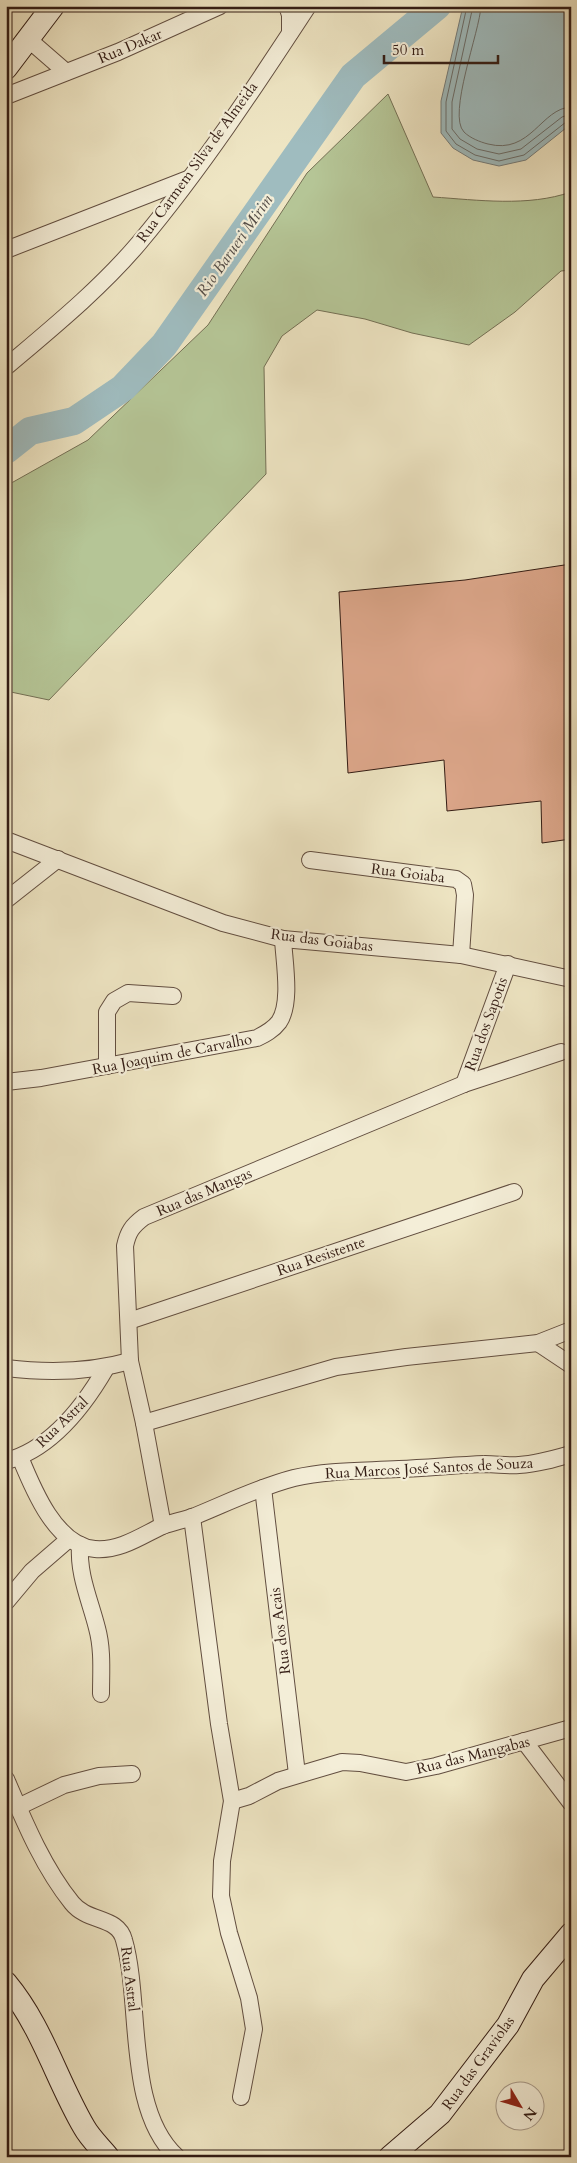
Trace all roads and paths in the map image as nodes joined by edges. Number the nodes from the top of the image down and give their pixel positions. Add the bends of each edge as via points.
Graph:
1 (53, 6) edge
2 (287, 6) edge
3 (308, 6) edge
4 (218, 7) edge
5 (290, 33) junction
6 (28, 38) junction
7 (6, 68) edge
8 (66, 72) junction
9 (6, 96) edge
10 (190, 178) junction
11 (6, 250) edge
12 (6, 367) edge
13 (6, 840) edge
14 (58, 859) junction
15 (310, 860) dead end
16 (6, 900) edge
17 (283, 939) junction
18 (461, 955) junction
19 (508, 964) junction
20 (571, 980) edge
21 (173, 996) dead end
22 (561, 1052) dead end
23 (107, 1066) junction
24 (6, 1082) edge
25 (464, 1084) junction
26 (514, 1192) dead end
27 (129, 1321) junction
28 (571, 1330) edge
29 (538, 1343) junction
30 (130, 1361) junction
31 (571, 1365) edge
32 (6, 1368) edge
33 (106, 1368) junction
34 (144, 1423) junction
35 (571, 1454) edge
36 (13, 1459) edge
37 (263, 1488) junction
38 (192, 1517) junction
39 (163, 1526) junction
40 (74, 1542) junction
41 (6, 1602) edge
42 (101, 1694) dead end
43 (571, 1728) edge
44 (524, 1741) junction
45 (132, 1774) dead end
46 (297, 1774) junction
47 (6, 1779) edge
48 (232, 1802) junction
49 (571, 1803) edge
50 (18, 1807) junction
51 (571, 1934) edge
52 (6, 1983) edge
53 (241, 2097) dead end
54 (108, 2157) edge
55 (177, 2157) edge
56 (390, 2157) edge

1 - 6 main road
2 - 5 street
3 - 5 street, Rua Carmem Silva de Almeida
4 - 8 street, Rua Dakar
5 - 10 street, Rua Carmem Silva de Almeida
6 - 7 main road
6 - 8 street
8 - 9 street, Rua Dakar
10 - 11 street
10 - 12 street, Rua Carmem Silva de Almeida via 138,244 99,285
13 - 14 street, Rua das Goiabas
14 - 16 street
14 - 17 street, Rua das Goiabas via 223,923
15 - 18 street, Rua Goiaba via 456,879 463,884 465,895
17 - 18 street, Rua das Goiabas
17 - 23 street, Rua Joaquim de Carvalho via 285,1007 280,1021 271,1031 257,1038
18 - 19 street, Rua das Goiabas
19 - 20 street, Rua das Goiabas
19 - 25 street, Rua dos Sapotis
21 - 23 street via 128,992 114,1001 107,1012
22 - 25 street, Rua das Mangas
23 - 24 street, Rua Joaquim de Carvalho
25 - 27 street, Rua das Mangas via 144,1217 134,1224 127,1234 125,1246
26 - 27 street, Rua Resistente
27 - 30 street, Rua das Mangas
28 - 29 street
29 - 31 street
29 - 34 street via 336,1367
30 - 33 street
30 - 34 street, Rua das Mangas
32 - 33 street
33 - 36 street, Rua Astral via 70,1419 38,1447
34 - 39 street, Rua das Mangas
35 - 37 street, Rua Marcos José Santos de Souza via 520,1465 323,1473
36 - 40 street via 49,1517
37 - 38 street, Rua Marcos José Santos de Souza
37 - 46 street, Rua dos Acais
38 - 39 street, Rua Marcos José Santos de Souza
38 - 48 street
39 - 40 street, Rua Marcos José Santos de Souza via 137,1540 113,1547 96,1549
40 - 41 street via 32,1571
40 - 42 street via 102,1653
43 - 44 street, Rua das Mangabas
44 - 46 street, Rua das Mangabas via 406,1772 342,1762
44 - 49 street
45 - 50 street via 99,1776 64,1785
46 - 48 street, Rua das Mangabas
47 - 50 street, Rua Astral
48 - 53 street via 222,1861 221,1896 249,1998 254,2029
50 - 55 street, Rua Astral via 43,1858 72,1904 84,1914 115,1924 121,1930 128,1954 141,2075 149,2109 168,2149
51 - 56 main road, Rua das Graviolas via 532,1979 508,2025 440,2114
52 - 54 main road via 44,2042 85,2129

